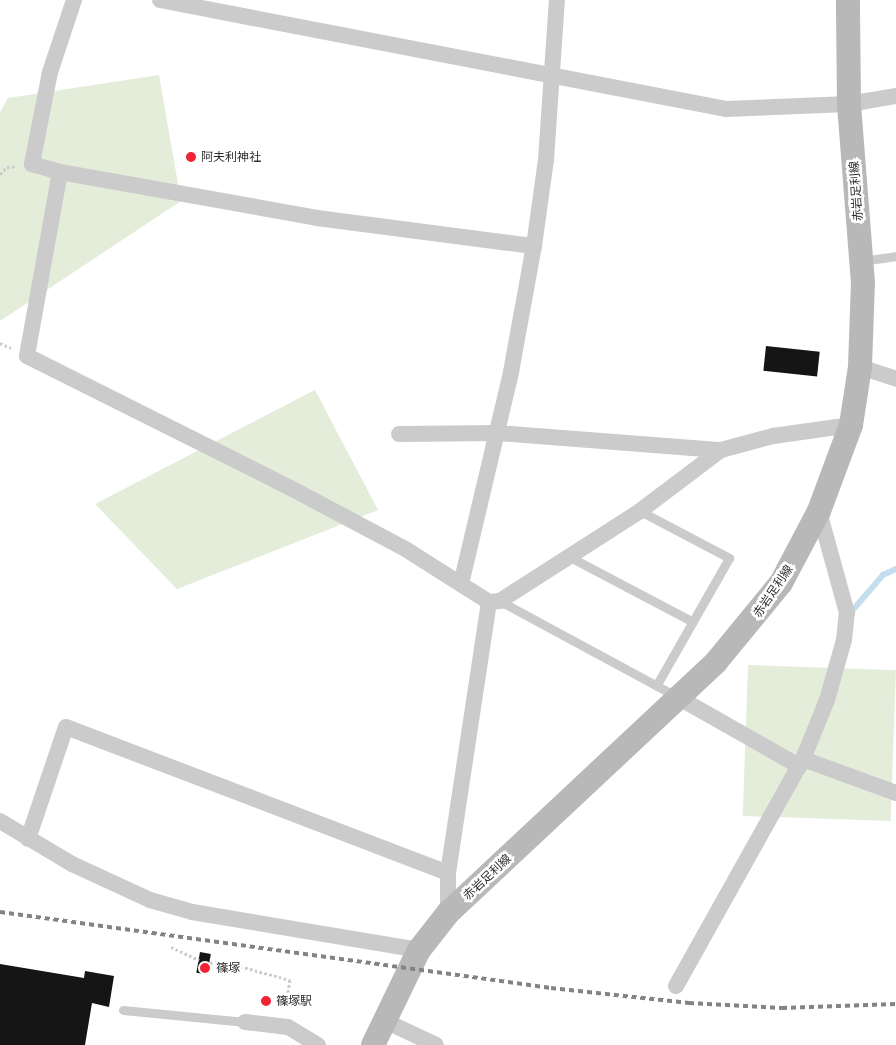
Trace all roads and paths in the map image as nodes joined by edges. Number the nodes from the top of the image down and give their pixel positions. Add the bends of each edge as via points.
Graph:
1 (74, 0) edge
2 (160, 0) edge
3 (557, 0) edge
4 (848, 0) edge
5 (552, 75) junction
6 (896, 96) edge
7 (849, 104) junction
8 (60, 172) junction
9 (534, 246) junction
10 (896, 256) edge
11 (861, 261) junction
12 (860, 367) junction
13 (896, 379) edge
14 (852, 424) junction
15 (498, 433) junction
16 (399, 434) dead end
17 (721, 450) junction
18 (640, 511) junction
19 (819, 511) junction
20 (567, 556) junction
21 (461, 584) junction
22 (495, 601) junction
23 (693, 622) junction
24 (656, 686) junction
25 (680, 699) junction
26 (801, 762) junction
27 (896, 793) edge
28 (0, 821) edge
29 (28, 838) junction
30 (448, 873) junction
31 (448, 913) junction
32 (171, 947) dead end
33 (420, 950) junction
34 (199, 960) dead end
35 (210, 963) dead end
36 (676, 986) dead end
37 (123, 1010) dead end
38 (385, 1021) junction
39 (244, 1022) joint
40 (280, 1025) junction
41 (318, 1045) edge
42 (373, 1045) edge
43 (436, 1045) edge

1 - 8 street via 50,72 32,164
2 - 5 street
3 - 5 street
4 - 7 main road, 赤岩足利線
5 - 7 street via 726,109
5 - 9 street via 546,160
6 - 7 street
7 - 11 main road, 赤岩足利線
8 - 9 street via 317,218
8 - 21 street via 27,356 300,493 407,550
9 - 15 street
10 - 11 lane
11 - 12 main road, 赤岩足利線
12 - 13 street
12 - 14 main road, 赤岩足利線
14 - 17 street via 773,436
14 - 19 main road, 赤岩足利線
15 - 16 street
15 - 17 street
15 - 21 street
17 - 18 street
18 - 20 street
18 - 23 lane via 729,558
19 - 25 main road, 赤岩足利線 via 781,583 763,608
19 - 26 street via 847,614 844,640 828,700
20 - 22 street
20 - 23 lane
21 - 22 street
22 - 24 lane
22 - 30 street
23 - 24 lane
24 - 25 lane
25 - 26 street
25 - 31 main road, 赤岩足利線
26 - 27 street
26 - 36 street
28 - 29 street
29 - 30 street via 66,727
29 - 33 street via 150,900 183,909
30 - 31 street
31 - 33 main road, 赤岩足利線
32 - 34 path
33 - 38 main road, 赤岩足利線
35 - 40 path via 220,961 290,980
37 - 39 lane
38 - 42 main road, 赤岩足利線
38 - 43 street
39 - 40 street
40 - 41 street

